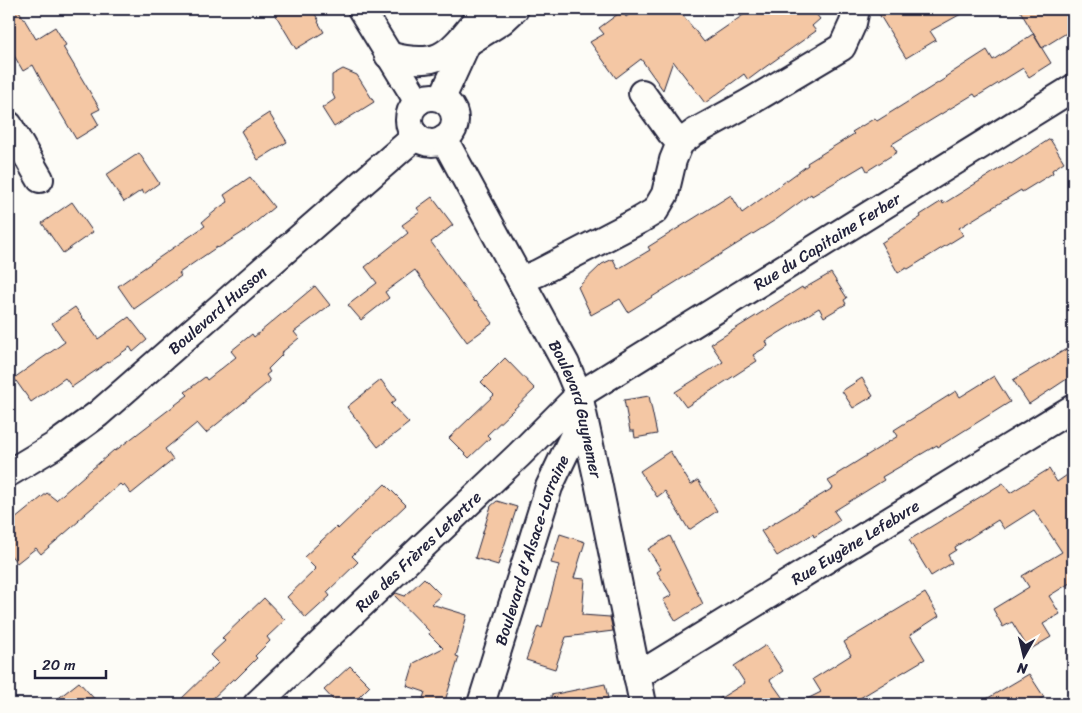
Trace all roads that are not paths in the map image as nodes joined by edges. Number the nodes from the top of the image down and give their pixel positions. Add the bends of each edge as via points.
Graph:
1 (360, 9) edge
2 (516, 9) edge
3 (856, 9) edge
4 (483, 11) edge
5 (467, 43) junction
6 (388, 55) junction
7 (1073, 88) edge
8 (642, 93) dead end
9 (430, 100) junction
10 (9, 125) edge
11 (416, 136) junction
12 (444, 139) junction
13 (680, 143) junction
14 (40, 179) dead end
15 (521, 280) junction
16 (580, 395) junction
17 (1073, 408) edge
18 (9, 473) edge
19 (637, 676) junction
20 (257, 704) edge
21 (481, 704) edge
22 (643, 704) edge

1 - 6 street
2 - 5 street
3 - 13 street via 842,47
4 - 5 street
4 - 6 street via 446,54 418,61
5 - 9 street
6 - 9 street
7 - 16 street, Rue du Capitaine Ferber
8 - 13 street
9 - 11 street via 412,109 410,128
9 - 12 street via 451,106 455,117 451,133
10 - 14 street
11 - 12 street via 430,142
11 - 18 street, Boulevard Husson via 98,414
12 - 15 street, Boulevard Guynemer
13 - 15 street via 665,194 655,211
15 - 16 street, Boulevard Guynemer
16 - 19 street, Boulevard Guynemer
16 - 20 street, Rue des Frères Letertre
16 - 21 street, Boulevard d'Alsace-Lorraine via 578,426 549,487
17 - 19 street, Rue Eugène Lefebvre
19 - 22 street, Boulevard Guynemer

